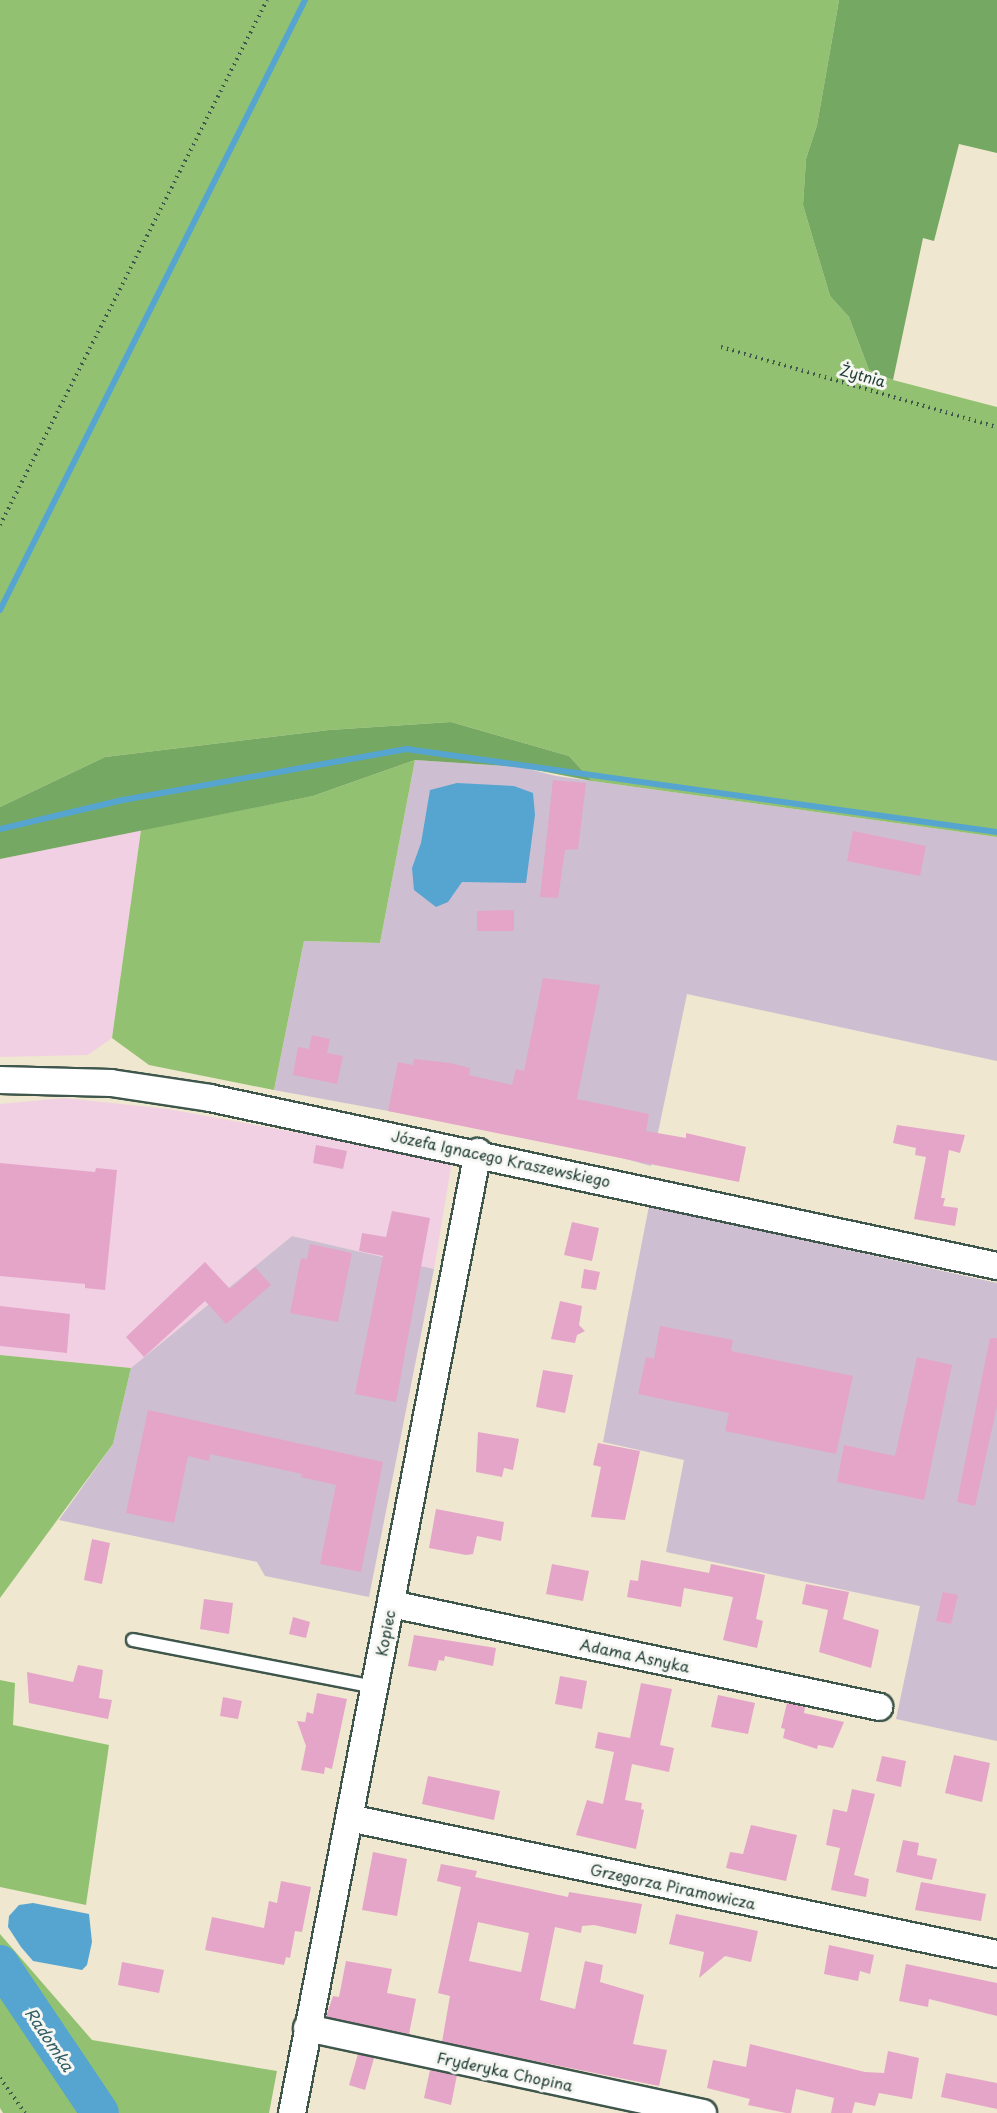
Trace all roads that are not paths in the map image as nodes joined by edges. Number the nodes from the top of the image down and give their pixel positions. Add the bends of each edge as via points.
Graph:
1 (0, 1080) edge
2 (478, 1152) junction
3 (997, 1266) edge
4 (391, 1604) junction
5 (133, 1640) dead end
6 (374, 1687) junction
7 (879, 1707) dead end
8 (349, 1818) junction
9 (997, 1953) edge
10 (307, 2028) junction
11 (292, 2113) edge
12 (703, 2113) edge

1 - 2 street, Józefa Ignacego Kraszewskiego via 54,1079 164,1089
2 - 3 street, Józefa Ignacego Kraszewskiego
2 - 4 street, Kopiec
4 - 6 street, Kopiec
4 - 7 street, Adama Asnyka
5 - 6 lane
6 - 8 street, Kopiec
8 - 9 street, Grzegorza Piramowicza
8 - 10 street, Kopiec
10 - 11 street, Kopiec
10 - 12 street, Fryderyka Chopina

